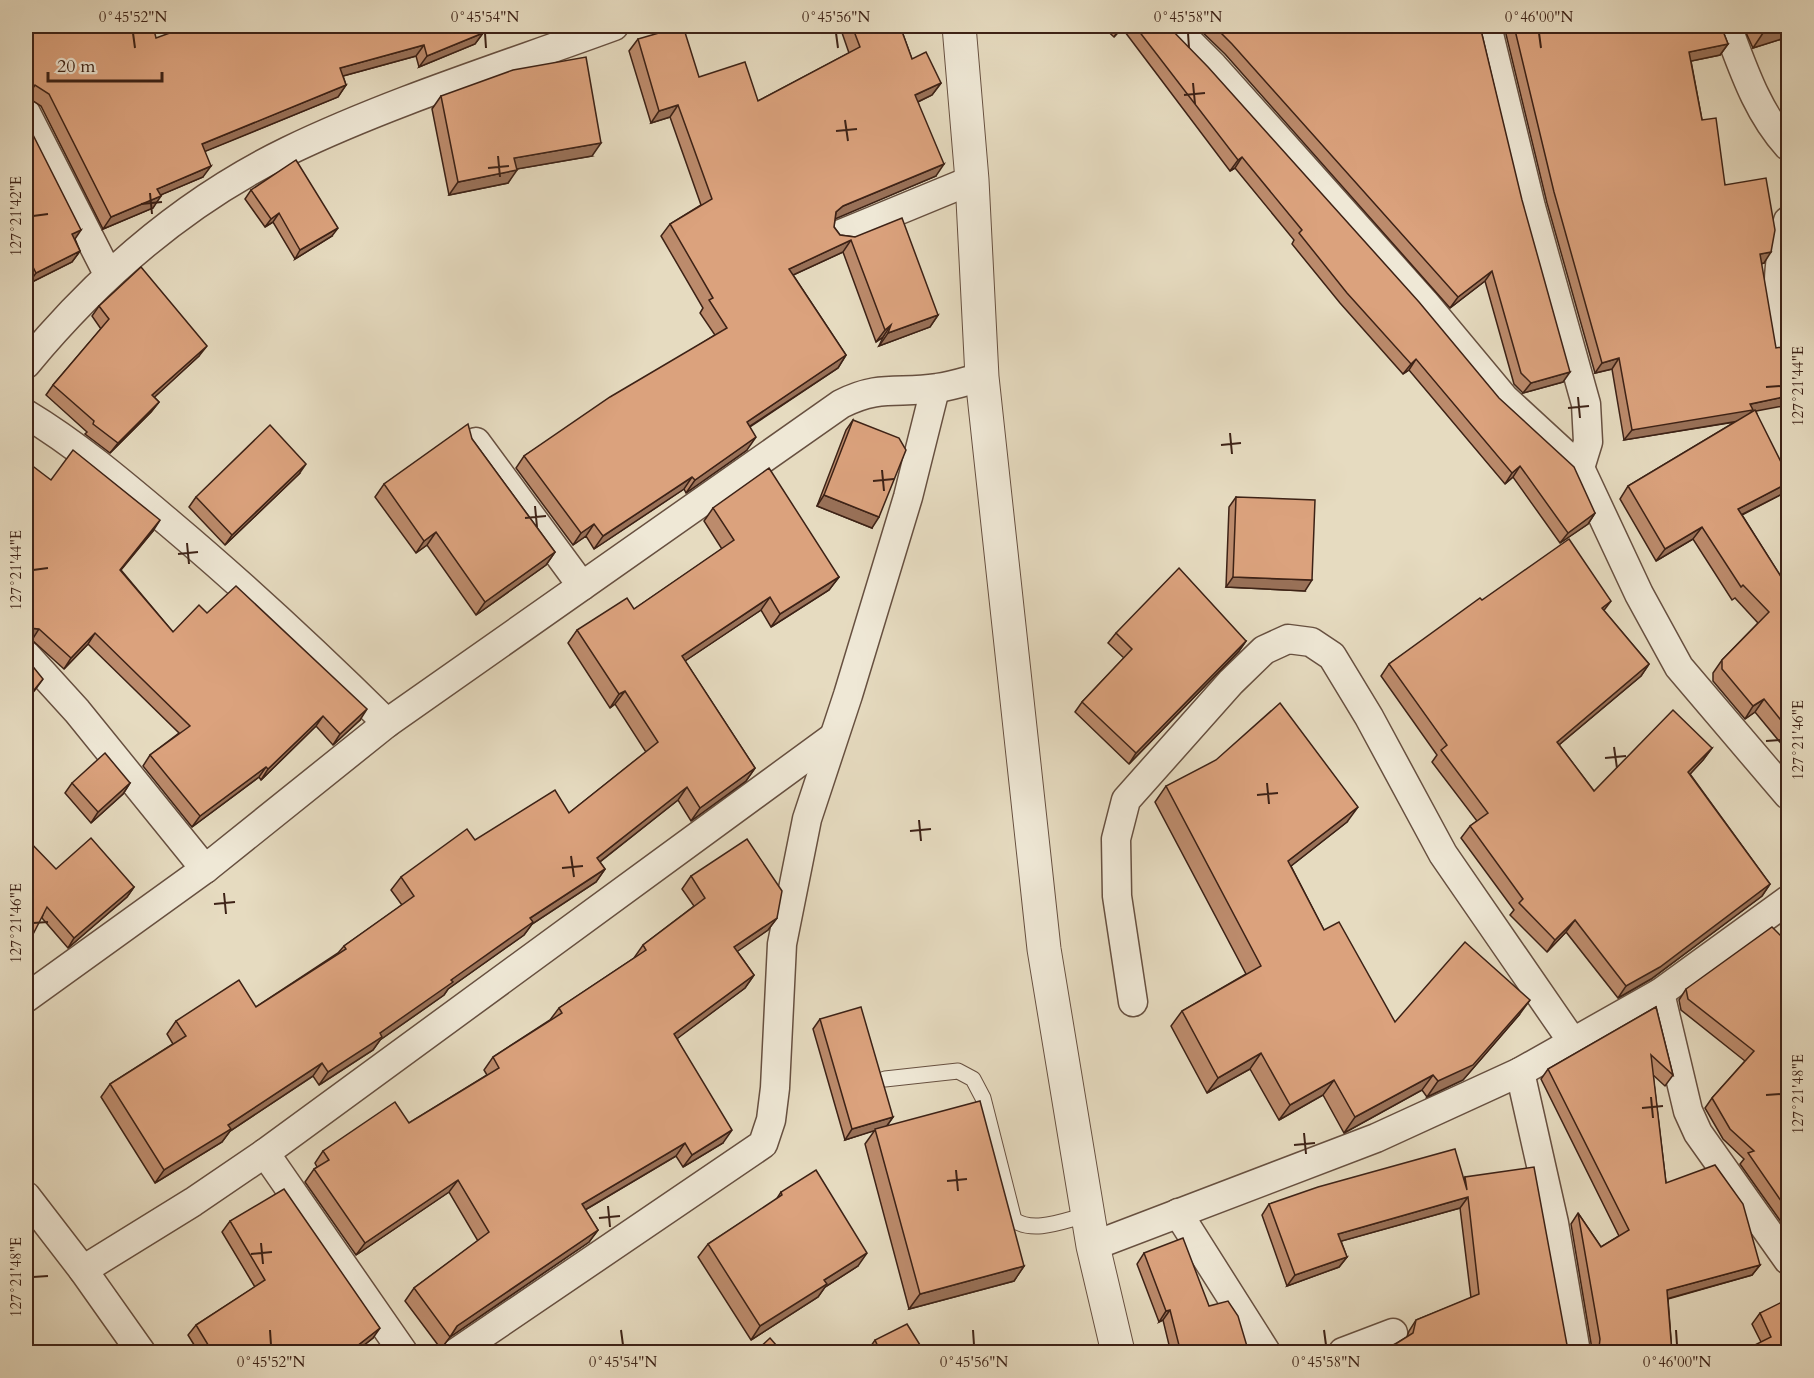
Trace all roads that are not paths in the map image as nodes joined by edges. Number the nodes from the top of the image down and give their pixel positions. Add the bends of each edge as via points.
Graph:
1 (614, 26) edge
2 (959, 26) edge
3 (1173, 26) edge
4 (1487, 26) edge
5 (1727, 26) edge
6 (26, 113) edge
7 (1788, 146) edge
8 (972, 180) junction
9 (1788, 221) edge
10 (841, 234) edge
11 (108, 274) junction
12 (1788, 341) edge
13 (26, 364) edge
14 (982, 377) junction
15 (935, 389) junction
16 (26, 414) edge
17 (476, 442) edge
18 (1580, 468) junction
19 (582, 586) junction
20 (26, 655) edge
21 (387, 723) junction
22 (832, 738) junction
23 (1788, 795) edge
24 (205, 869) junction
25 (1788, 900) edge
26 (1660, 993) junction
27 (26, 998) edge
28 (1133, 1002) dead end
29 (1572, 1041) junction
30 (1520, 1072) junction
31 (885, 1079) edge
32 (265, 1153) junction
33 (26, 1196) edge
34 (1178, 1214) junction
35 (1090, 1230) junction
36 (1788, 1260) edge
37 (83, 1270) junction
38 (1394, 1334) dead end
39 (141, 1353) edge
40 (404, 1353) edge
41 (457, 1353) edge
42 (1118, 1353) edge
43 (1266, 1353) edge
44 (1343, 1353) edge
45 (1576, 1353) edge

1 - 11 street via 416,98 287,152 200,203
2 - 8 street
3 - 18 street via 1214,66 1424,302 1504,398
4 - 18 street via 1531,207 1586,404 1588,442
5 - 7 street via 1749,84 1772,128
6 - 11 street
8 - 10 street
8 - 14 street
9 - 12 street via 1777,277
11 - 13 street via 63,318
14 - 15 street
14 - 35 street via 1044,949
15 - 19 street via 892,389 859,395 841,404
15 - 22 street via 908,497
16 - 21 street via 124,485 217,564
17 - 19 street
18 - 23 street via 1639,594 1679,666
19 - 21 street
20 - 24 street via 77,711
21 - 24 street
22 - 32 street
22 - 41 street via 807,819 782,944 775,1088 763,1144
24 - 27 street
25 - 26 street
26 - 29 street
26 - 36 street via 1688,1111 1698,1133
28 - 29 street via 1117,896 1116,839 1126,800 1231,682 1264,650 1288,639 1311,642 1332,656 1443,854
29 - 30 street
30 - 34 street via 1376,1138
30 - 45 street via 1554,1223
31 - 35 lane via 958,1071 973,1079 983,1098 1014,1220 1023,1226
32 - 37 street
32 - 40 street
33 - 37 street
34 - 35 street
34 - 43 street
35 - 42 street
37 - 39 street
38 - 44 street

